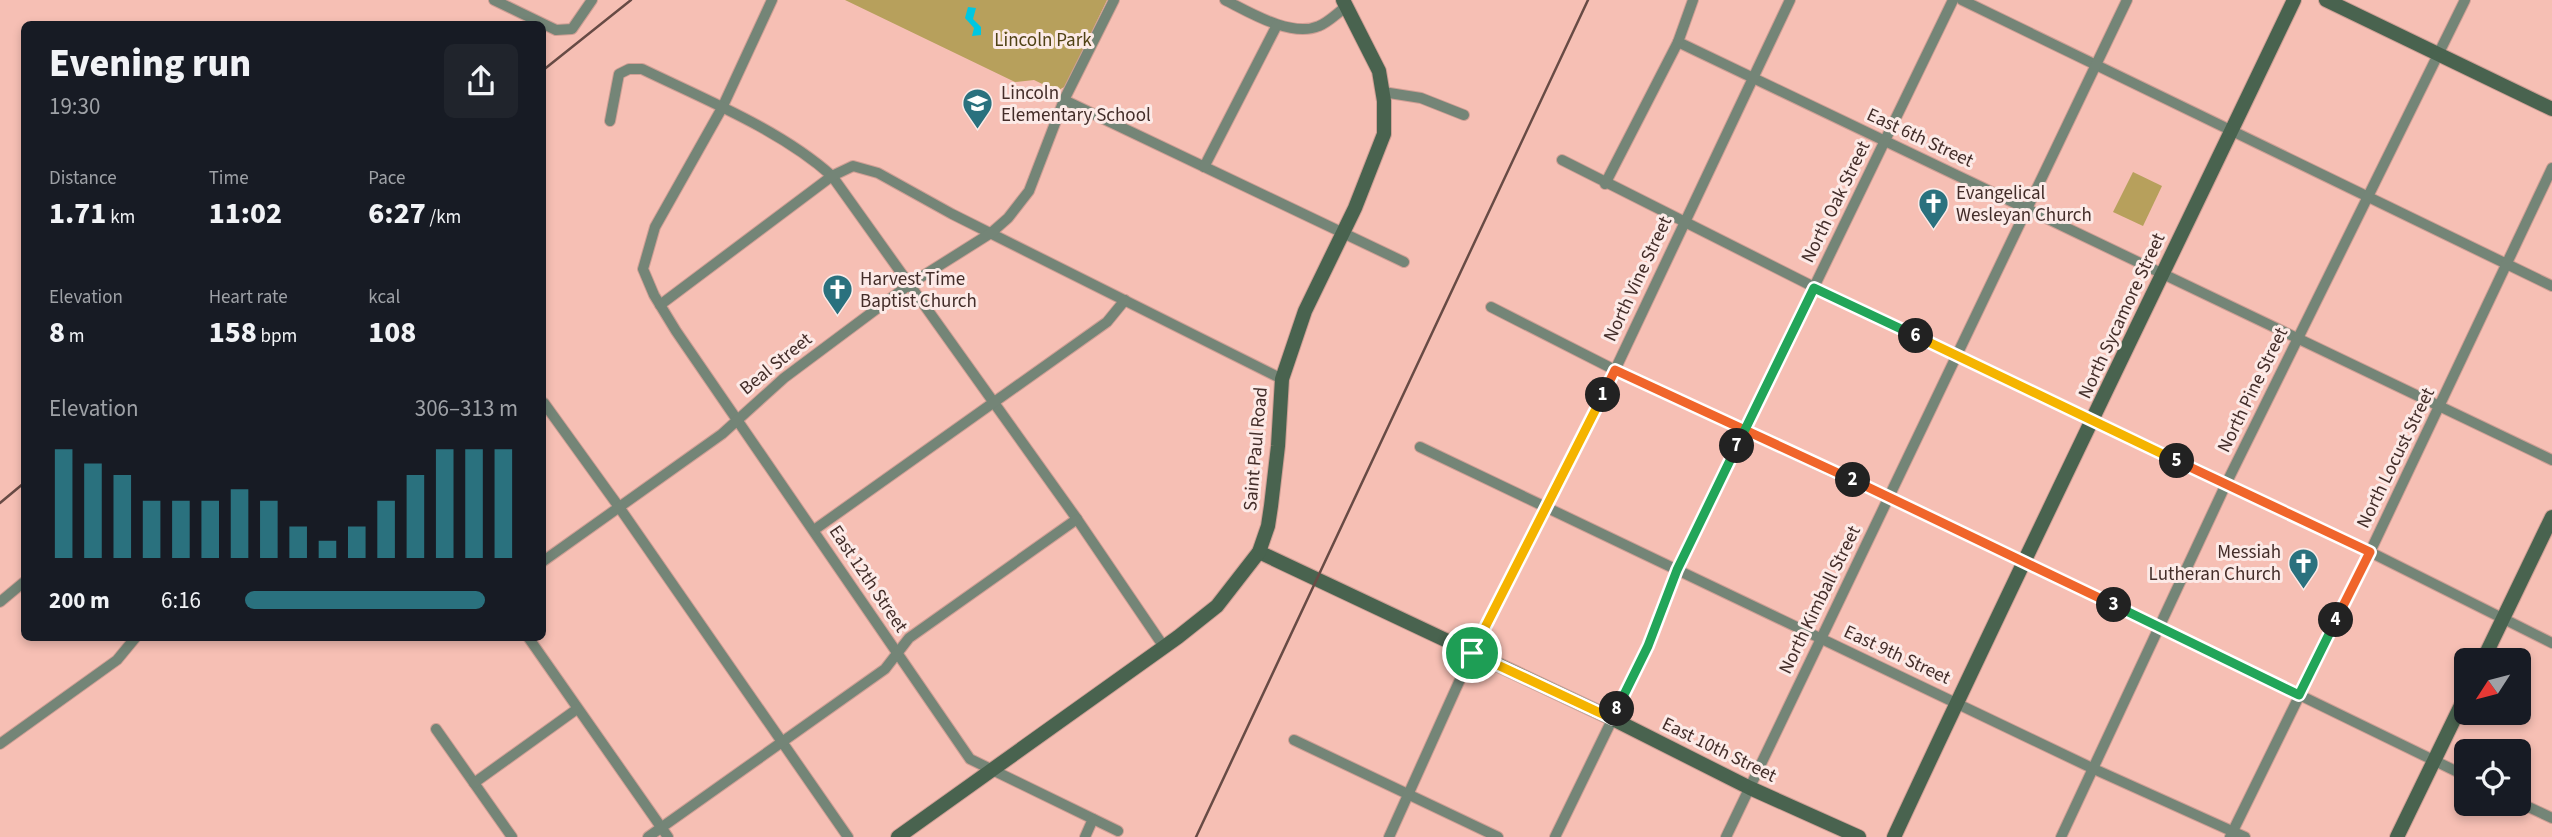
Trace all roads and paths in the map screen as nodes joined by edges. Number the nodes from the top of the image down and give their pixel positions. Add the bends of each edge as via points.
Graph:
1 (494, 0) edge
2 (592, 0) edge
3 (772, 0) edge
4 (1114, 0) edge
5 (1225, 0) edge
6 (1693, 0) edge
7 (1790, 0) edge
8 (1953, 0) edge
9 (1962, 0) edge
10 (2127, 0) edge
11 (2294, 0) edge
12 (2326, 0) edge
13 (2465, 0) edge
14 (1344, 3) edge
15 (537, 21) edge
16 (546, 25) edge
17 (1277, 25) junction
18 (1678, 42) junction
19 (2437, 55) junction
20 (2097, 65) junction
21 (1752, 77) junction
22 (1383, 92) junction
23 (1064, 100) junction
24 (722, 108) junction
25 (2552, 109) edge
26 (1464, 115) dead end
27 (610, 121) dead end
28 (2231, 130) junction
29 (1885, 141) junction
30 (1562, 160) dead end
31 (1204, 167) junction
32 (2552, 168) edge
33 (832, 176) junction
34 (1605, 184) junction
35 (2367, 196) junction
36 (2028, 208) junction
37 (1684, 223) junction
38 (991, 233) junction
39 (1342, 233) junction
40 (1404, 262) dead end
41 (2507, 264) junction
42 (2164, 273) junction
43 (910, 284) junction
44 (2552, 286) edge
45 (1814, 288) junction
46 (1125, 300) junction
47 (660, 305) junction
48 (1491, 307) dead end
49 (2299, 338) junction
50 (1957, 356) junction
51 (1615, 370) junction
52 (1282, 379) junction
53 (994, 402) junction
54 (2440, 405) junction
55 (546, 406) edge
56 (737, 419) junction
57 (2093, 421) junction
58 (1745, 430) junction
59 (1420, 447) dead end
60 (2552, 460) edge
61 (2226, 484) junction
62 (1889, 497) junction
63 (619, 507) junction
64 (1546, 508) junction
65 (2552, 517) edge
66 (1077, 519) junction
67 (814, 530) junction
68 (1259, 552) junction
69 (2370, 552) junction
70 (546, 559) edge
71 (2024, 561) junction
72 (1677, 570) junction
73 (21, 584) edge
74 (0, 602) edge
75 (2503, 619) junction
76 (2160, 627) junction
77 (1821, 639) junction
78 (133, 641) edge
79 (531, 641) edge
80 (2552, 643) edge
81 (1164, 647) junction
82 (2489, 648) edge
83 (1472, 653) junction
84 (898, 654) junction
85 (2299, 695) junction
86 (1956, 703) junction
87 (577, 709) junction
88 (1613, 719) junction
89 (2454, 720) edge
90 (436, 730) dead end
91 (1294, 740) dead end
92 (782, 741) junction
93 (0, 744) edge
94 (2434, 761) junction
95 (2094, 769) junction
96 (2454, 770) edge
97 (991, 771) junction
98 (474, 783) junction
99 (1750, 788) junction
100 (1409, 796) junction
101 (2531, 808) edge
102 (2552, 818) edge
103 (1093, 819) junction
104 (1118, 831) dead end
105 (665, 832) edge
106 (2232, 834) edge
107 (512, 837) edge
108 (648, 837) edge
109 (848, 837) edge
110 (898, 837) edge
111 (1085, 837) edge
112 (1389, 837) edge
113 (1498, 837) edge
114 (1555, 837) edge
115 (1726, 837) edge
116 (1859, 837) edge
117 (1894, 837) edge
118 (2062, 837) edge
119 (2245, 837) edge
120 (2397, 837) edge

1 - 15 street
2 - 16 street via 572,29
3 - 24 street
4 - 23 street, Beal Street
5 - 17 street
6 - 18 street
7 - 21 street, North Vine Street
8 - 29 street, North Oak Street
9 - 20 street
10 - 20 street, North Kimball Street
11 - 28 main road, North Sycamore Street
12 - 19 main road
13 - 19 street, North Pine Street
14 - 17 street via 1317,27
14 - 22 main road, Saint Paul Road via 1379,71
17 - 31 street
18 - 21 street, East 6th Street
18 - 34 street
19 - 25 main road
19 - 35 street, North Pine Street
20 - 28 street
20 - 36 street, North Kimball Street
21 - 29 street, East 6th Street
21 - 37 street, North Vine Street
22 - 26 street via 1421,98
22 - 39 main road, Saint Paul Road via 1384,134
23 - 31 street
23 - 38 street, Beal Street via 1029,191
24 - 27 street via 642,69 629,69 619,75
24 - 33 street via 794,147
24 - 47 street, East 12th Street via 655,227 643,269
28 - 35 street
28 - 42 main road, North Sycamore Street
29 - 36 street, East 6th Street
29 - 45 street, North Oak Street
30 - 34 street
31 - 39 street
32 - 41 street, North Locust Street
33 - 38 street via 853,166 878,173
33 - 43 street
33 - 47 street
34 - 37 street
35 - 41 street
35 - 49 street, North Pine Street
36 - 42 street, East 6th Street
36 - 50 street, North Kimball Street
37 - 45 street
37 - 51 street, North Vine Street
38 - 43 street, Beal Street
38 - 46 street
39 - 40 street
39 - 52 main road, Saint Paul Road via 1305,311
41 - 44 street
41 - 54 street, North Locust Street
42 - 49 street, East 6th Street
42 - 57 main road, North Sycamore Street
43 - 53 street
43 - 56 street, Beal Street
45 - 50 street
45 - 58 street, North Oak Street
46 - 52 street
46 - 53 street via 1107,322
47 - 56 street, East 12th Street
48 - 51 street
49 - 54 street, East 6th Street
49 - 61 street, North Pine Street
50 - 57 street
50 - 62 street, North Kimball Street
51 - 58 street
51 - 64 street, North Vine Street
52 - 68 main road, Saint Paul Road via 1271,506
53 - 66 street
53 - 67 street
54 - 60 street, East 6th Street
54 - 69 street, North Locust Street
55 - 63 street
56 - 63 street, Beal Street
56 - 67 street, East 12th Street
57 - 61 street
57 - 71 main road, North Sycamore Street
58 - 62 street
58 - 72 street, North Oak Street
59 - 64 street, East 9th Street
61 - 69 street
61 - 76 street, North Pine Street
62 - 71 street
62 - 77 street, North Kimball Street
63 - 70 street, Beal Street
63 - 92 street
64 - 72 street, East 9th Street
64 - 83 street, North Vine Street
65 - 75 main road
66 - 81 street
66 - 84 street via 909,638
67 - 84 street, East 12th Street
68 - 81 main road, Saint Paul Road via 1217,606
68 - 83 main road, East 10th Street
69 - 75 street
69 - 85 street, North Locust Street
71 - 76 street
71 - 86 main road, North Sycamore Street
72 - 77 street, East 9th Street
72 - 88 street, North Oak Street
73 - 74 street
75 - 80 street
75 - 82 main road
76 - 85 street
76 - 95 street, North Pine Street
77 - 86 street, East 9th Street
77 - 99 street, North Kimball Street
78 - 93 street via 117,660
79 - 87 street
81 - 97 main road, Saint Paul Road
83 - 88 main road, East 10th Street
83 - 100 street, North Vine Street
84 - 92 street via 885,669
84 - 97 street, East 12th Street via 970,759
85 - 94 street
85 - 106 street, North Locust Street
86 - 95 street, East 9th Street
86 - 117 main road, North Sycamore Street
87 - 98 street
87 - 105 street
88 - 99 main road, East 10th Street
88 - 114 street, North Oak Street
89 - 94 main road
90 - 98 street
91 - 100 street
92 - 105 street
92 - 109 street
94 - 96 street
94 - 120 main road
95 - 106 street, East 9th Street
95 - 118 street, North Pine Street
97 - 103 street, East 12th Street
97 - 110 main road, Saint Paul Road
98 - 107 street
99 - 115 street, North Kimball Street
99 - 116 main road, East 10th Street
100 - 112 street, North Vine Street
100 - 113 street
101 - 102 street
103 - 104 street, East 12th Street
103 - 111 street
105 - 108 street
106 - 119 street, East 9th Street

